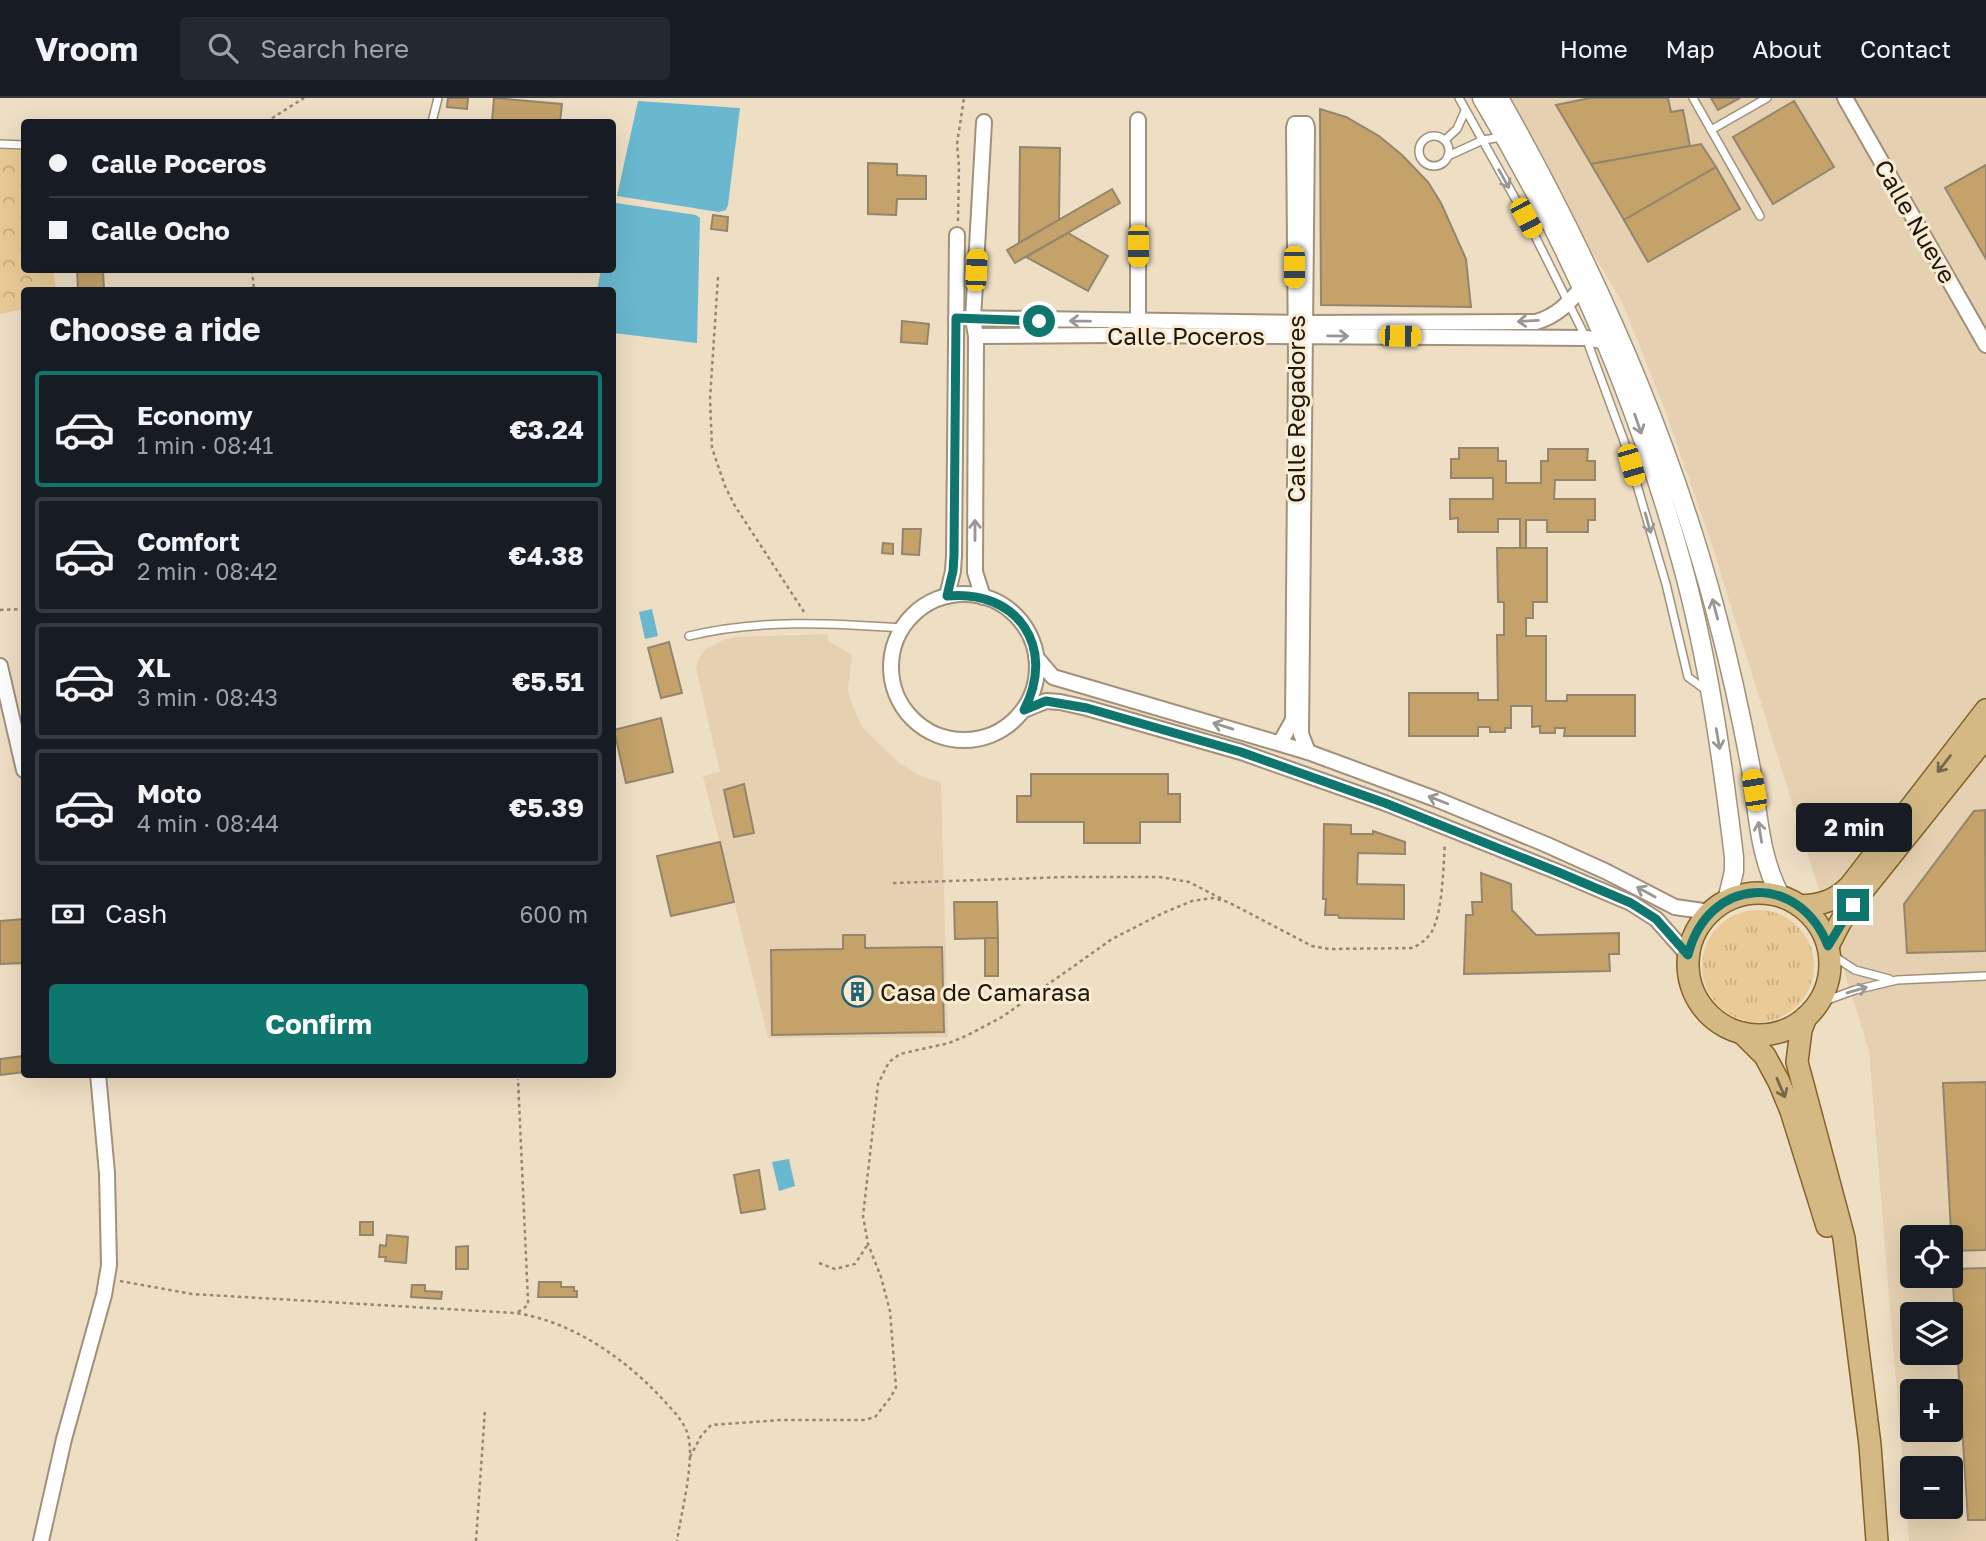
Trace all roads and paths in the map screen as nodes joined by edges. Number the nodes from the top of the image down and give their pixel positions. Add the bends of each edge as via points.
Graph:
1 (304, 98) edge
2 (438, 98) edge
3 (964, 98) edge
4 (1459, 98) edge
5 (1482, 98) edge
6 (1499, 98) edge
7 (1693, 98) edge
8 (1767, 98) edge
9 (1845, 98) edge
10 (1465, 111) junction
11 (272, 119) edge
12 (433, 119) edge
13 (1138, 120) dead end
14 (984, 122) dead end
15 (1712, 131) junction
16 (1505, 136) junction
17 (1445, 140) junction
18 (1483, 140) junction
19 (1523, 141) junction
20 (0, 144) edge
21 (21, 145) edge
22 (1448, 156) junction
23 (1760, 216) dead end
24 (957, 235) joint
25 (718, 277) dead end
26 (1583, 286) junction
27 (1569, 302) junction
28 (956, 318) junction
29 (973, 319) junction
30 (1138, 322) junction
31 (1300, 329) junction
32 (976, 336) junction
33 (1586, 338) junction
34 (1607, 342) junction
35 (1986, 345) edge
36 (947, 596) junction
37 (983, 597) junction
38 (0, 610) edge
39 (21, 610) edge
40 (812, 624) junction
41 (902, 628) junction
42 (689, 636) dead end
43 (1036, 657) junction
44 (0, 666) edge
45 (1710, 694) junction
46 (1024, 710) junction
47 (1986, 710) edge
48 (1986, 737) edge
49 (1280, 743) junction
50 (1308, 752) junction
51 (21, 757) edge
52 (1447, 827) junction
53 (893, 883) dead end
54 (1781, 897) junction
55 (1228, 902) junction
56 (1718, 906) junction
57 (1800, 906) junction
58 (1829, 950) junction
59 (1688, 955) junction
60 (1986, 976) edge
61 (1897, 980) junction
62 (1813, 1010) junction
63 (1742, 1033) junction
64 (98, 1078) edge
65 (518, 1079) dead end
66 (868, 1244) junction
67 (819, 1263) dead end
68 (107, 1279) junction
69 (514, 1313) junction
70 (1855, 1326) junction
71 (485, 1410) dead end
72 (690, 1457) junction
73 (41, 1541) edge
74 (477, 1541) edge
75 (677, 1541) edge
76 (1877, 1541) edge

1 - 11 path
2 - 12 lane
3 - 24 path via 957,144
4 - 10 lane
5 - 16 street
6 - 19 street
7 - 15 lane
8 - 15 lane
9 - 35 street, Calle Nueve
10 - 17 lane via 1457,129
10 - 18 lane
13 - 30 street
14 - 29 street
15 - 23 lane
16 - 18 lane
16 - 19 lane
16 - 26 street
17 - 22 lane
17 - 22 lane via 1425,138 1419,146 1420,156 1432,166
18 - 22 lane
18 -> 27 lane
54 -> 19 street via 1764,857 1734,685 1680,492 1597,286
20 - 21 lane
24 - 28 street
25 - 40 path via 710,398 712,448 735,506
26 - 27 street, Calle Poceros
26 - 34 street
27 -> 31 street, Calle Poceros via 1536,322
27 - 33 lane
28 - 29 street, Calle Poceros
28 - 36 street via 954,555
30 -> 29 street, Calle Poceros
29 - 32 street
30 - 31 street, Calle Poceros
31 - 31 street, Calle Regadores via 1307,128 1299,122 1294,128
31 - 32 street, Calle Poceros
31 -> 33 street, Calle Poceros
31 - 49 street, Calle Regadores via 1293,720
31 - 50 street, Calle Regadores via 1301,734
37 -> 32 street via 975,572
33 - 34 street, Calle Poceros
33 -> 45 lane via 1624,441 1688,677
34 -> 45 street via 1671,525
36 - 37 street
36 - 41 street via 929,603
37 - 43 street via 1018,619 1030,636
38 - 39 path
40 - 41 lane
40 - 42 lane via 718,629
41 - 46 street via 893,649 895,693 923,728 966,740 1008,726
43 - 46 street via 1037,675
49 -> 43 street via 1053,677
44 - 51 street
45 -> 56 street via 1734,857 1732,883
46 - 52 street via 1046,701 1087,708 1241,752
47 -> 57 main road via 1839,898
48 - 58 main road via 1865,888
49 - 50 street
56 -> 50 street via 1675,907 1545,844
52 - 55 path via 1437,915 1432,932 1413,948 1312,946
52 - 59 street via 1643,910 1663,925
53 - 55 path via 1160,877 1189,882
54 - 56 main road via 1744,894
54 - 57 main road
55 - 66 path via 1213,898 1192,901 1163,913 1112,939 1002,1017 949,1043 900,1054 889,1062 878,1084 867,1174 863,1216
56 - 59 main road via 1699,924
57 - 58 main road via 1813,917
58 - 61 lane via 1855,970
58 - 62 main road via 1829,979
59 - 63 main road via 1695,995 1723,1026
60 - 61 lane
62 -> 61 lane via 1855,989
62 - 63 main road via 1776,1033
62 - 70 main road via 1801,1030 1797,1062 1844,1238
63 -> 70 main road via 1765,1056 1791,1111
64 - 68 street via 107,1173
65 - 69 path via 528,1305
66 - 67 path via 855,1264 835,1269
66 - 72 path via 890,1311 896,1371 896,1387 883,1408 865,1420 711,1425
68 - 69 path via 192,1294
68 - 73 street
69 - 72 path via 537,1316 567,1329 630,1367 684,1423
70 - 76 main road
71 - 74 path
72 - 75 path

